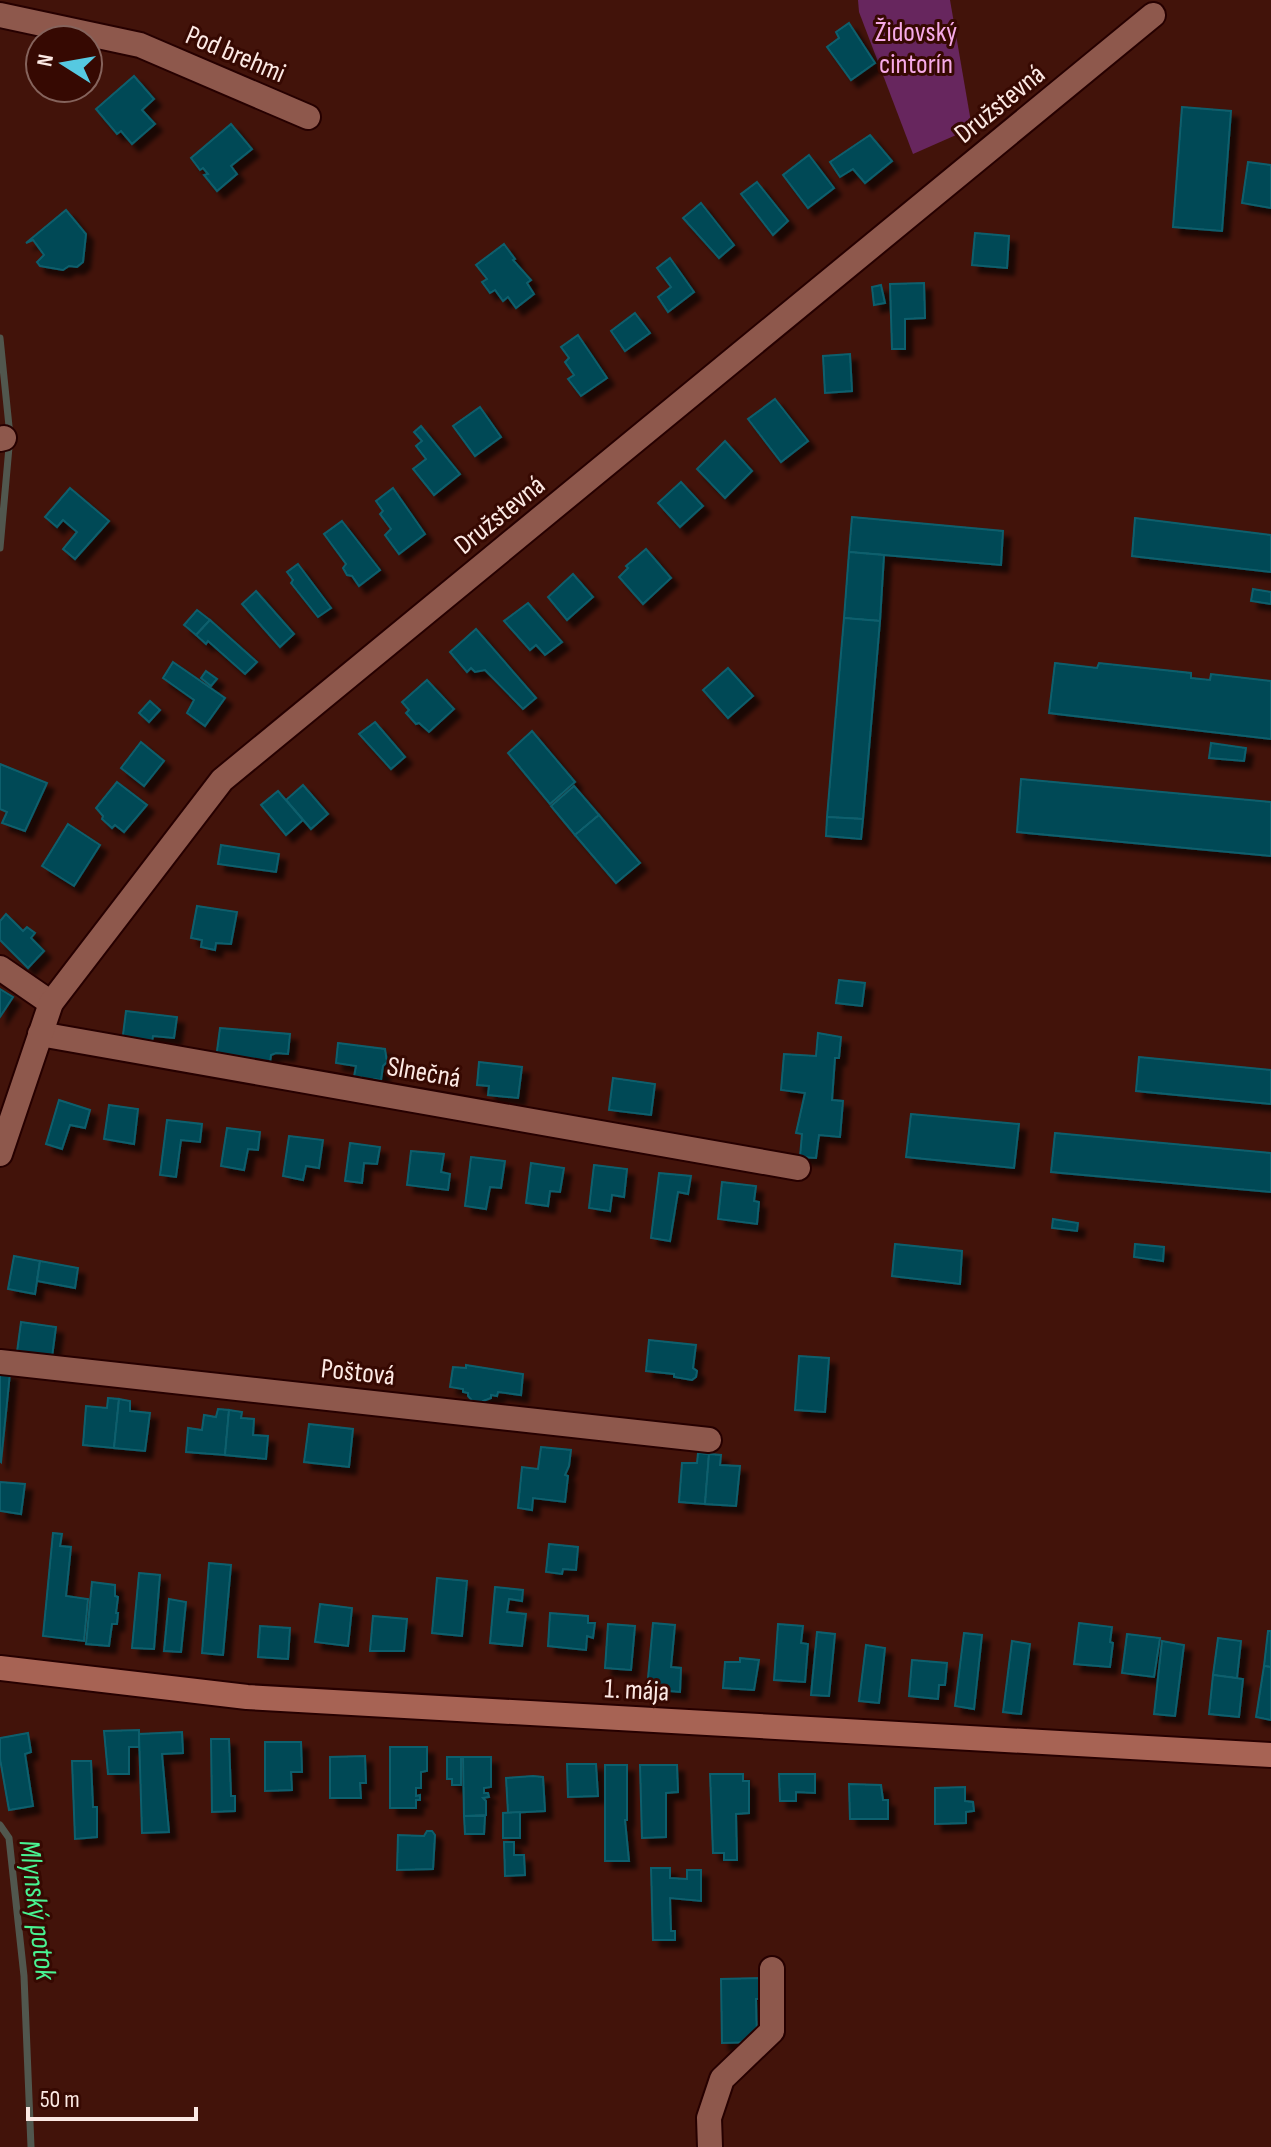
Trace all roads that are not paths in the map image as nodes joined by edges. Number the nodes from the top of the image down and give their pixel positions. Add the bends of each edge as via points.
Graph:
1 (0, 15) edge
2 (1153, 15) dead end
3 (308, 117) dead end
4 (0, 968) edge
5 (51, 1003) junction
6 (40, 1034) junction
7 (0, 1154) edge
8 (798, 1168) dead end
9 (0, 1362) edge
10 (709, 1440) dead end
11 (0, 1668) edge
12 (1271, 1755) edge
13 (772, 1969) dead end
14 (710, 2147) edge

1 - 3 street, Pod brehmi via 140,45
2 - 5 street, Družstevná via 222,780
4 - 5 street
5 - 6 street, Družstevná
6 - 7 street, Družstevná
6 - 8 street, Slnečná
9 - 10 street, Poštová
11 - 12 street, 1. mája via 247,1697
13 - 14 street via 772,2031 722,2079 709,2118

